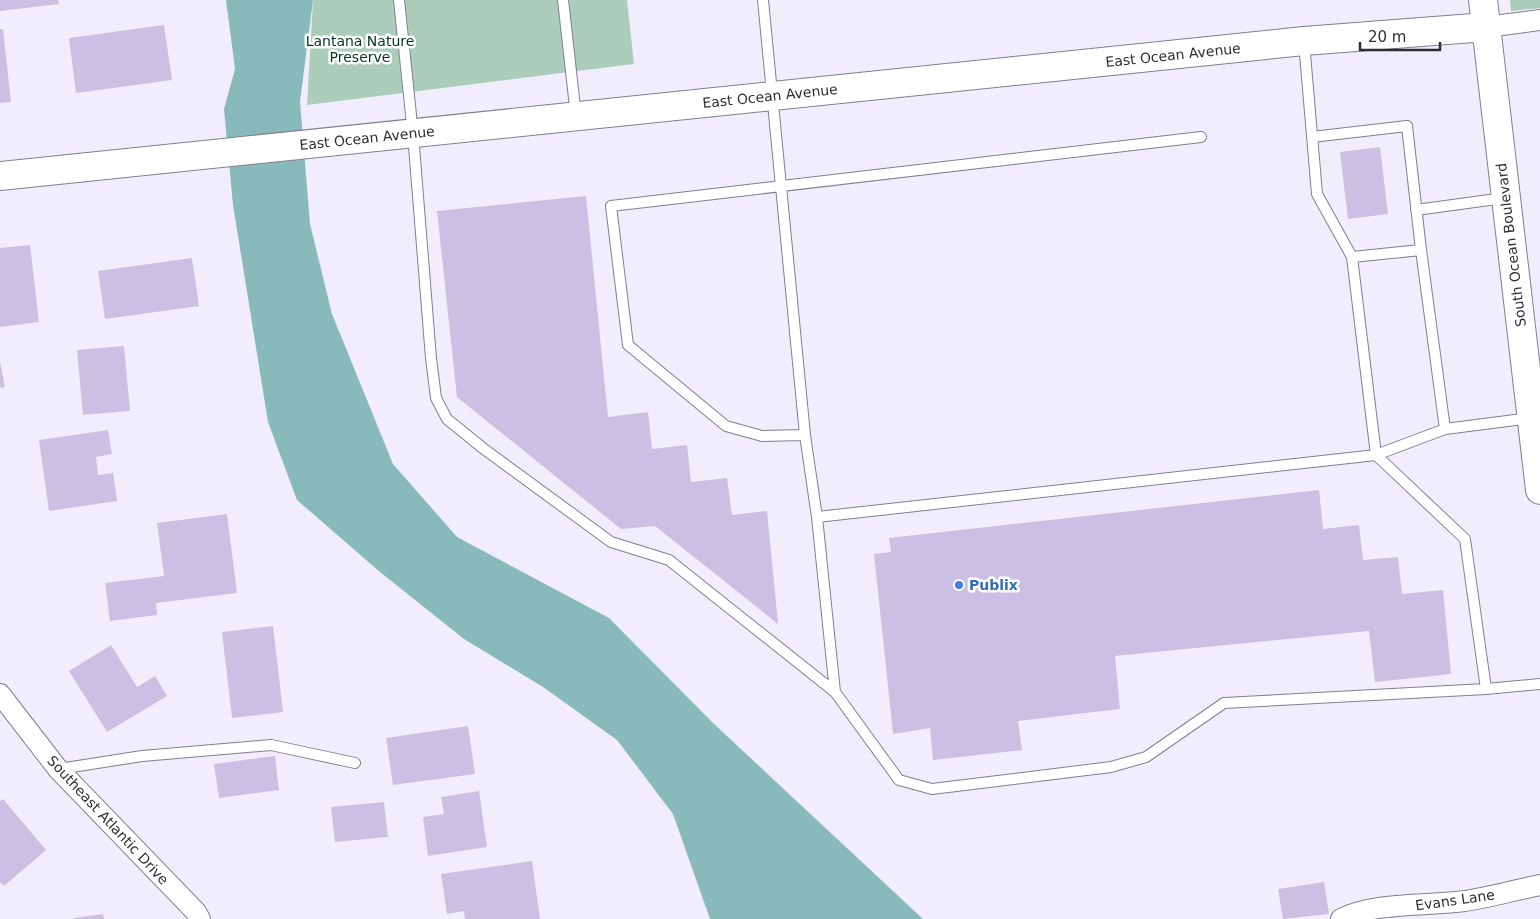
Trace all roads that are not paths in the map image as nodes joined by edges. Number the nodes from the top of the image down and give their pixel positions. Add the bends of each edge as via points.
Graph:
1 (399, 0) edge
2 (563, 0) edge
3 (763, 0) edge
4 (1483, 0) edge
5 (1540, 20) edge
6 (1486, 27) junction
7 (1304, 41) junction
8 (771, 96) junction
9 (576, 116) junction
10 (413, 134) junction
11 (1201, 136) dead end
12 (1312, 137) junction
13 (0, 176) edge
14 (780, 186) junction
15 (1506, 198) junction
16 (1416, 210) junction
17 (1421, 250) junction
18 (1352, 258) junction
19 (1534, 386) edge
20 (1532, 418) junction
21 (1444, 429) junction
22 (805, 435) junction
23 (1376, 455) junction
24 (1540, 490) edge
25 (816, 517) junction
26 (1540, 684) edge
27 (1486, 689) junction
28 (835, 692) junction
29 (0, 694) edge
30 (355, 763) dead end
31 (58, 769) junction
32 (1540, 885) edge
33 (200, 919) edge
34 (1340, 919) edge

1 - 10 lane
2 - 9 lane
3 - 8 lane
4 - 6 main road, South Ocean Boulevard
5 - 6 street, East Ocean Avenue
6 - 7 main road, East Ocean Avenue
6 - 15 main road, South Ocean Boulevard
7 - 8 main road, East Ocean Avenue
7 - 12 lane
8 - 9 main road, East Ocean Avenue
8 - 14 lane
9 - 10 main road, East Ocean Avenue
10 - 13 main road, East Ocean Avenue
10 - 28 lane via 431,358 436,398 447,419 611,542 669,560
11 - 14 lane
12 - 16 lane via 1407,126
12 - 18 lane via 1317,194
14 - 22 lane
14 - 22 lane via 611,206 628,345 726,426 762,436
15 - 16 lane
15 - 19 main road, South Ocean Boulevard
16 - 17 lane
17 - 18 lane
17 - 21 lane
18 - 23 lane
19 - 20 main road, South Ocean Boulevard
20 - 21 lane
20 - 24 main road, South Ocean Boulevard
21 - 23 lane
22 - 25 lane
23 - 25 lane
23 - 27 lane via 1465,539
25 - 28 lane
26 - 27 lane
27 - 28 lane via 1224,703 1146,757 1120,764 932,789 899,780
29 - 31 street, Southeast Atlantic Drive
30 - 31 lane via 271,745 142,756
31 - 33 street, Southeast Atlantic Drive
32 - 34 street, Evans Lane via 1466,901 1378,909

